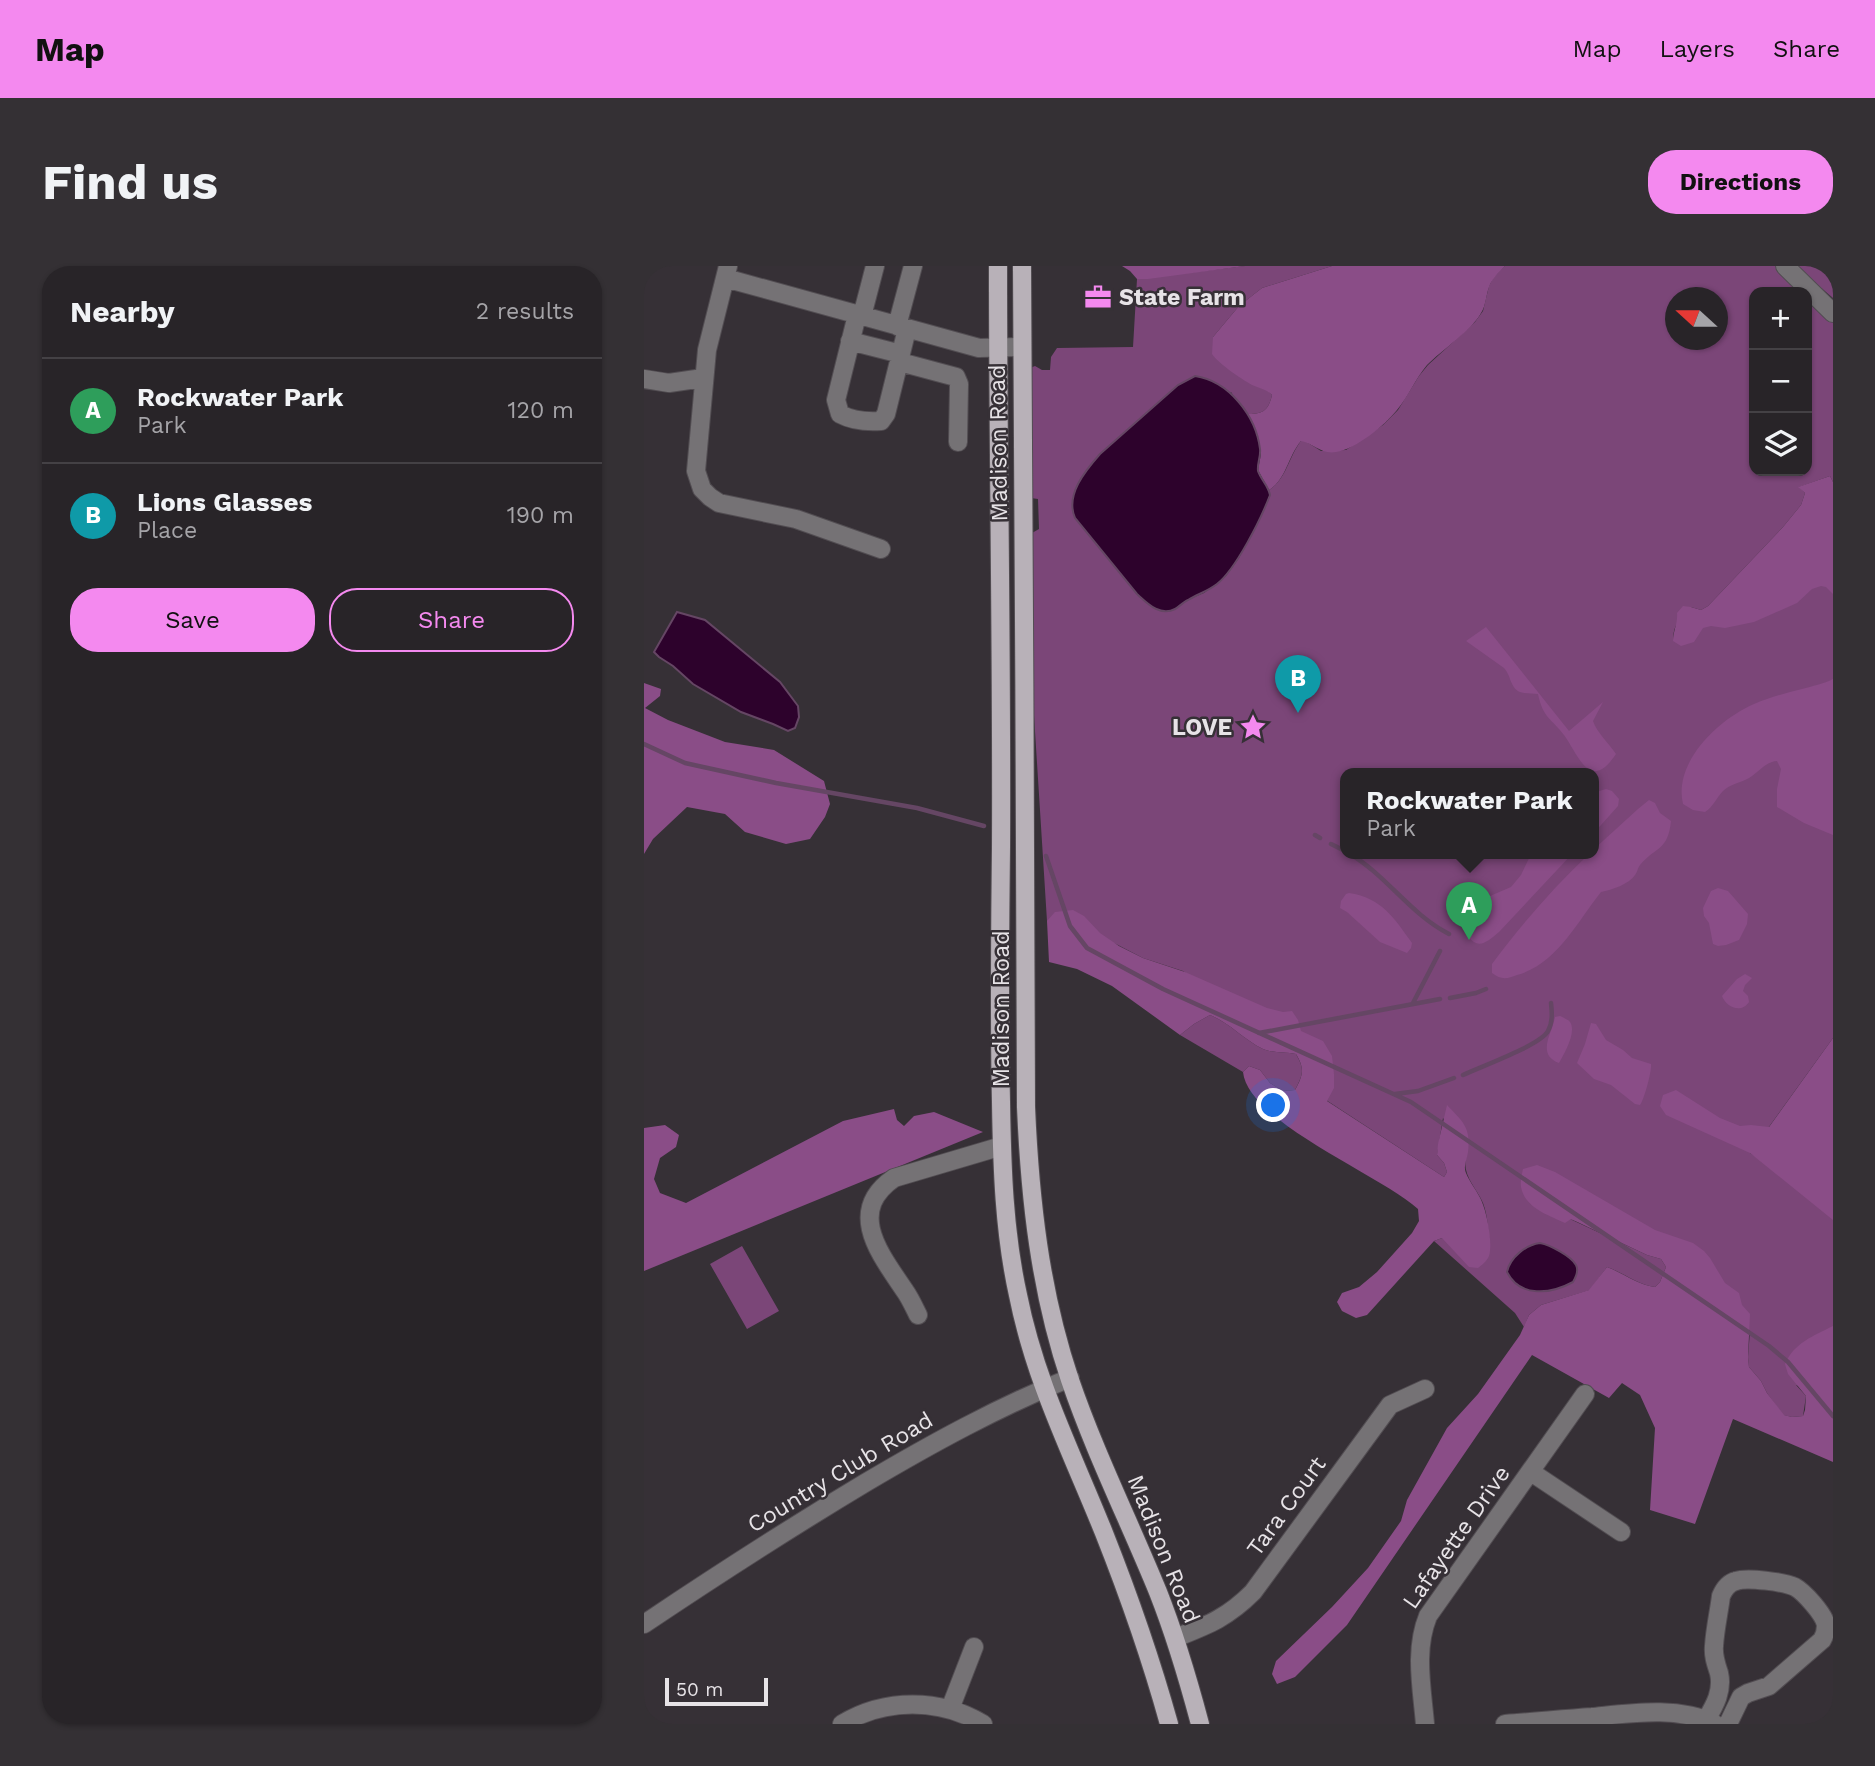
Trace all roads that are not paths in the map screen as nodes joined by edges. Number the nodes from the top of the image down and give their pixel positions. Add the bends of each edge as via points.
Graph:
1 (876, 266) edge
2 (913, 266) edge
3 (998, 266) edge
4 (1023, 266) edge
5 (1785, 266) edge
6 (727, 272) edge
7 (1833, 313) edge
8 (860, 315) junction
9 (902, 327) junction
10 (850, 341) junction
11 (1021, 346) junction
12 (998, 348) junction
13 (901, 358) junction
14 (704, 378) junction
15 (644, 379) edge
16 (958, 442) dead end
17 (881, 550) dead end
18 (1002, 1146) junction
19 (918, 1315) dead end
20 (1070, 1378) junction
21 (1044, 1389) junction
22 (1425, 1389) dead end
23 (1585, 1394) dead end
24 (1531, 1472) junction
25 (1621, 1532) dead end
26 (644, 1624) edge
27 (1175, 1638) junction
28 (974, 1647) dead end
29 (1720, 1682) junction
30 (1748, 1693) junction
31 (950, 1709) junction
32 (1640, 1718) edge
33 (1711, 1722) edge
34 (842, 1724) edge
35 (983, 1724) edge
36 (1169, 1724) edge
37 (1200, 1724) edge
38 (1425, 1724) edge
39 (1505, 1724) edge
40 (1728, 1724) edge

1 - 8 street
2 - 9 street
3 - 12 main road, Madison Road
4 - 11 main road, Madison Road
5 - 7 street
6 - 8 street
6 - 14 street
8 - 9 street
8 - 10 street
9 - 12 street via 979,348
9 - 13 street
10 - 13 street
10 - 13 street via 836,400 840,414 849,419 881,421
11 - 12 street
11 - 20 main road, Madison Road via 1026,1107 1035,1230 1055,1331
12 - 18 main road, Madison Road
13 - 16 street via 956,377
14 - 15 street via 669,383
14 - 17 street via 696,471 710,497 725,505 796,519
18 - 19 street via 894,1178 876,1194 869,1219 871,1232
18 - 21 main road, Madison Road via 1017,1294
20 - 21 street, Country Club Road
20 - 27 main road, Madison Road
21 - 26 street, Country Club Road via 905,1460
21 - 36 main road, Madison Road via 1126,1592
22 - 27 street, Tara Court via 1390,1405 1237,1608
23 - 24 street, Lafayette Drive
24 - 25 street
24 - 38 street, Lafayette Drive via 1428,1616 1419,1650
27 - 37 main road, Madison Road
28 - 31 street
29 - 30 street
29 - 30 street via 1713,1648 1724,1590 1746,1579 1789,1585 1804,1594 1824,1619 1825,1634 1769,1686
29 - 33 street
30 - 40 street via 1741,1697
31 - 34 street via 884,1707
31 - 35 street
32 - 33 street via 1675,1713
32 - 39 street

